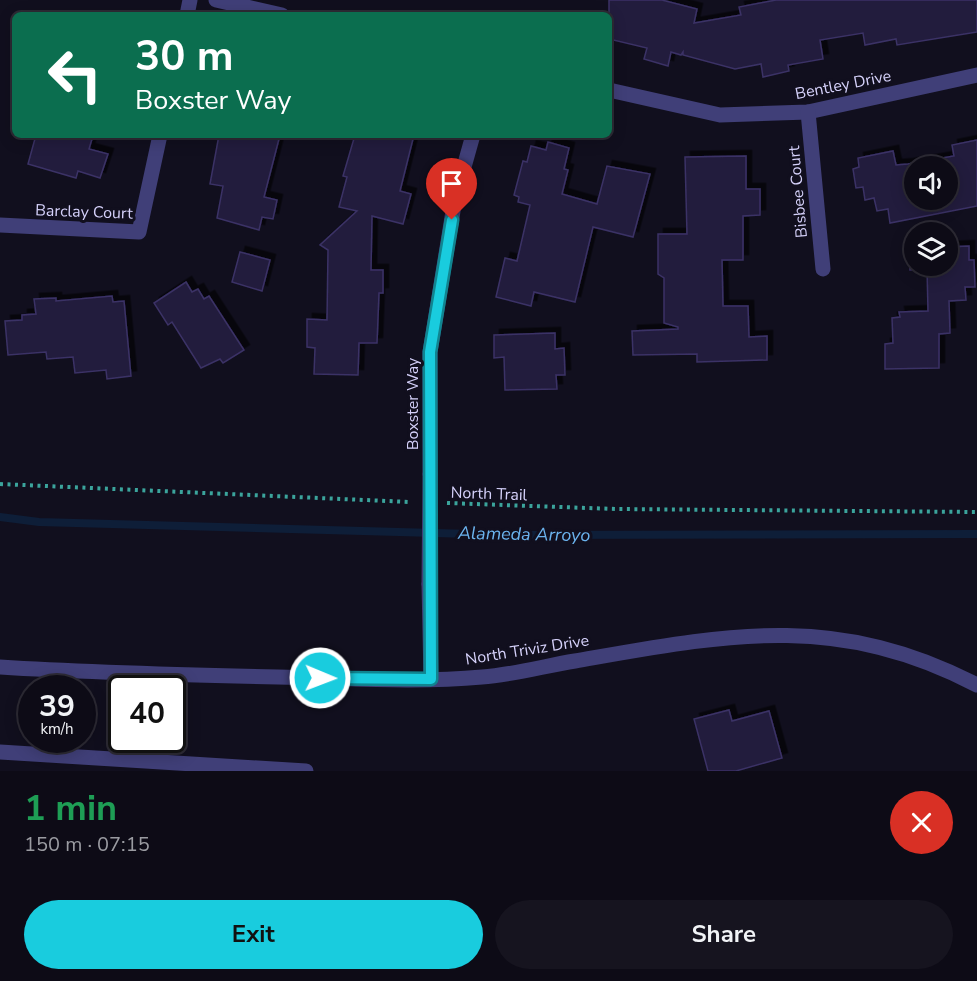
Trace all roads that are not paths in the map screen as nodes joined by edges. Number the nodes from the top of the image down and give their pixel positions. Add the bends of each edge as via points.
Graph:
1 (216, 0) edge
2 (269, 12) edge
3 (977, 75) edge
4 (612, 91) edge
5 (808, 112) junction
6 (159, 138) edge
7 (472, 138) edge
8 (0, 225) edge
9 (823, 268) dead end
10 (0, 667) edge
11 (431, 679) junction
12 (977, 685) edge
13 (0, 752) edge
14 (306, 771) edge

1 - 2 street
3 - 5 street, Bentley Drive
4 - 5 street, Bentley Drive via 720,115
5 - 9 street, Bisbee Court
6 - 8 street, Barclay Court via 139,232
7 - 11 street, Boxster Way, bridge via 455,199 430,352
10 - 11 street, North Triviz Drive
11 - 12 street, North Triviz Drive via 483,677 694,640 764,634 848,639 904,655
13 - 14 street

